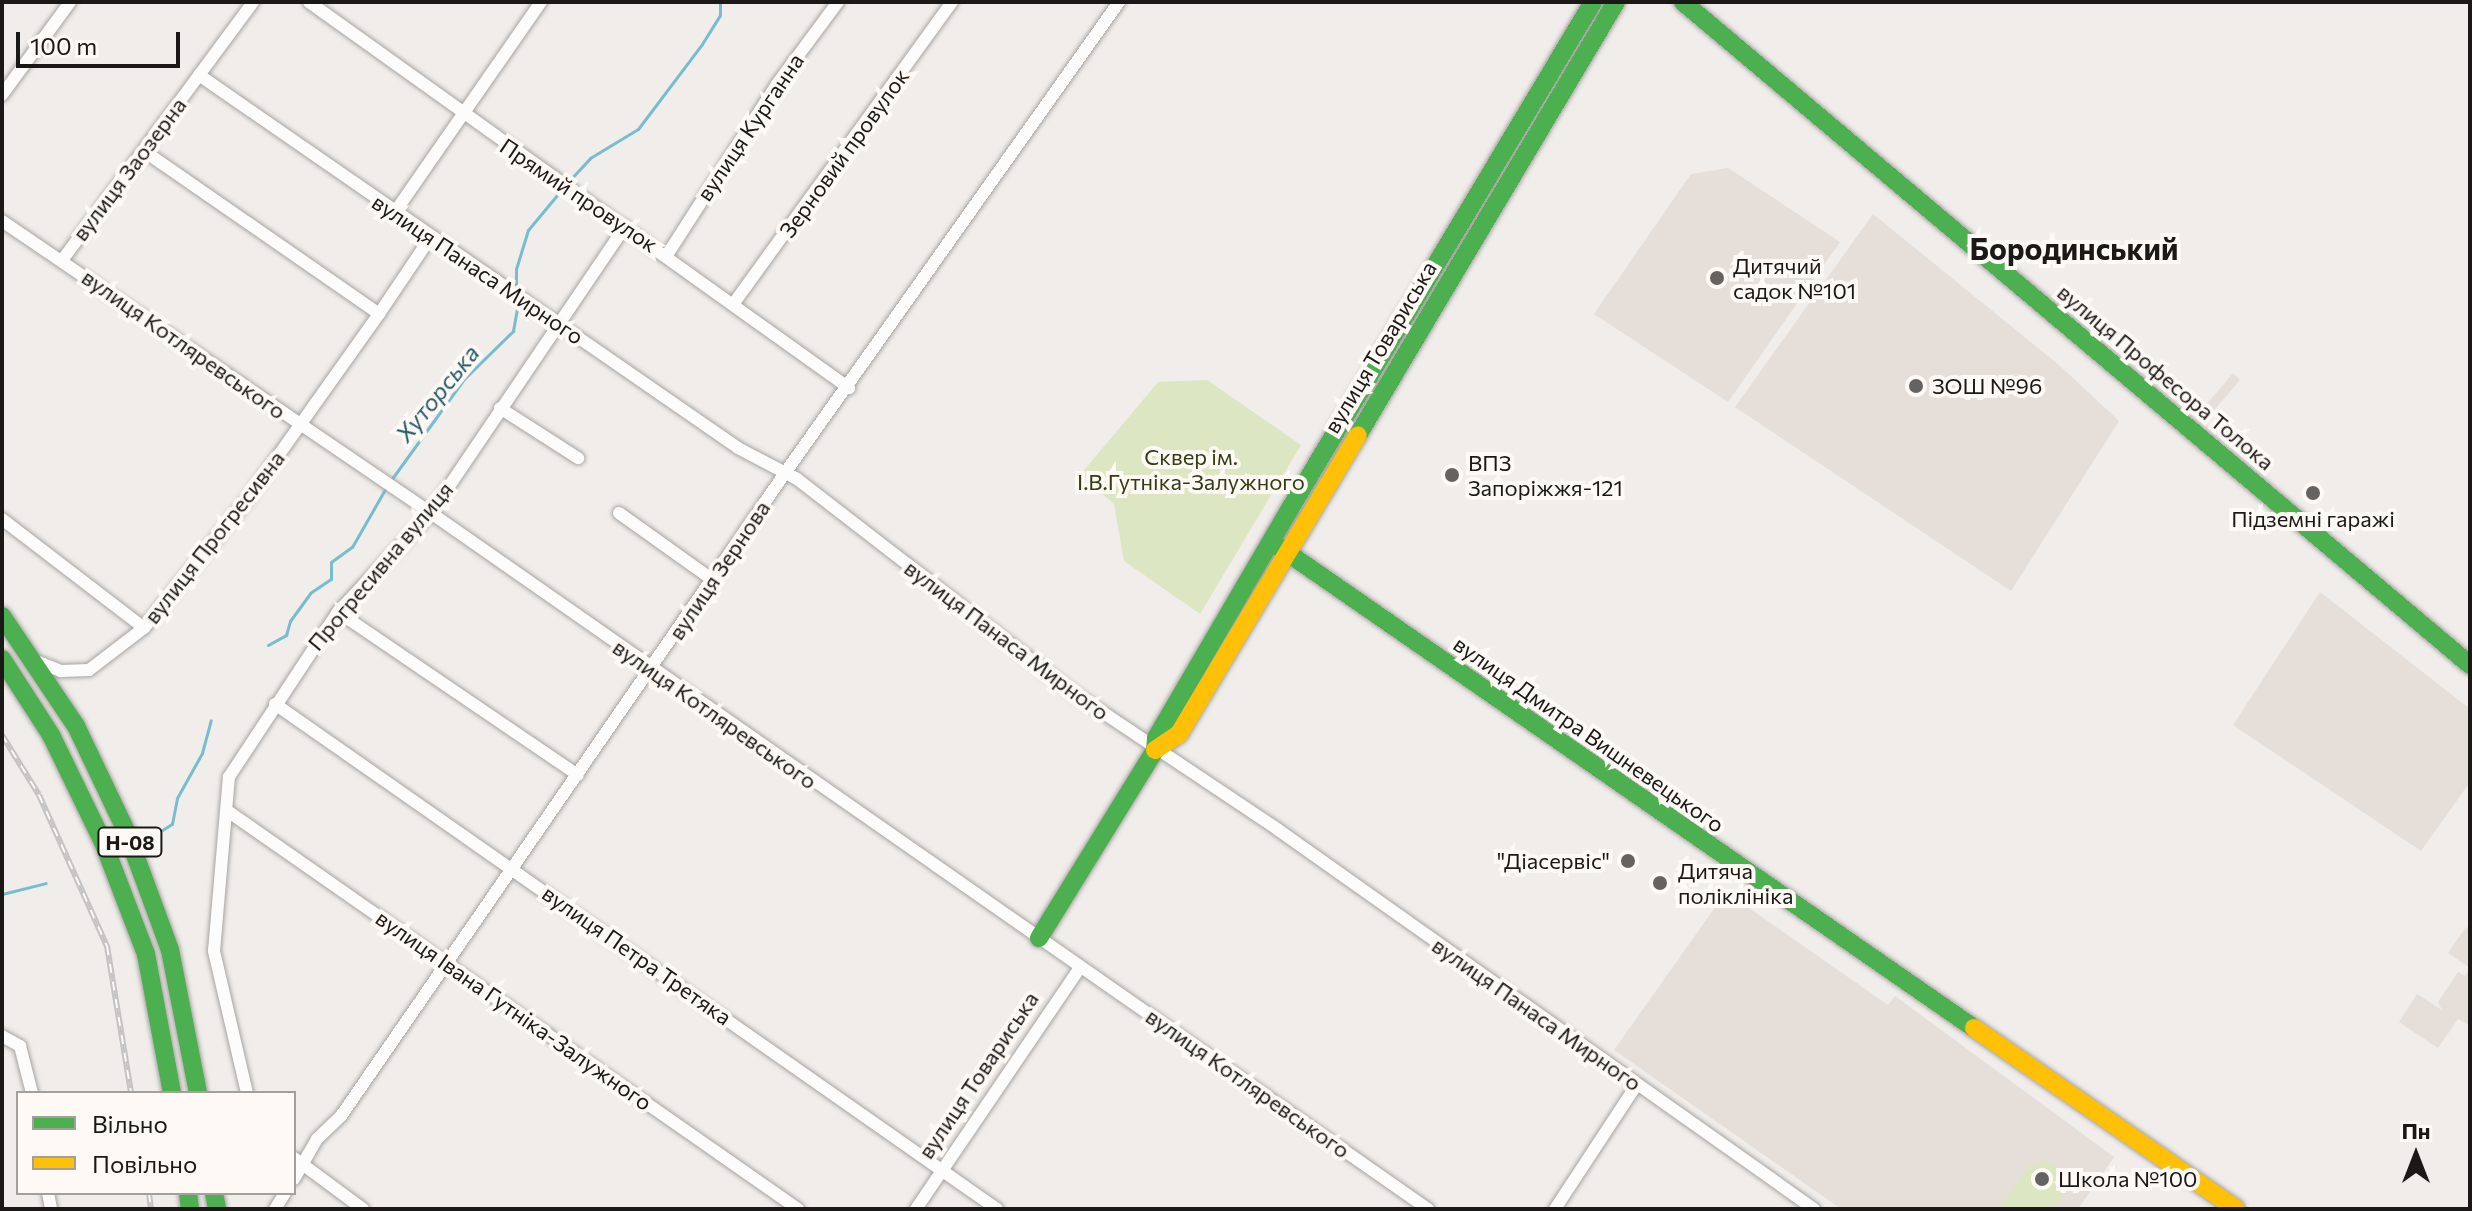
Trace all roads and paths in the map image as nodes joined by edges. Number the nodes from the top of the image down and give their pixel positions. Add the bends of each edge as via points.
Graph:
1 (70, 2) edge
2 (253, 2) edge
3 (309, 2) edge
4 (541, 2) edge
5 (838, 2) edge
6 (952, 2) edge
7 (1119, 2) edge
8 (1593, 2) edge
9 (1616, 2) edge
10 (1683, 2) edge
11 (199, 75) junction
12 (2, 95) edge
13 (465, 117) junction
14 (144, 151) junction
15 (395, 212) junction
16 (2, 221) edge
17 (625, 227) junction
18 (430, 238) junction
19 (667, 255) junction
20 (63, 259) junction
21 (734, 303) junction
22 (379, 314) junction
23 (557, 323) junction
24 (849, 388) junction
25 (500, 408) junction
26 (301, 425) junction
27 (578, 458) dead end
28 (785, 473) junction
29 (1299, 512) junction
30 (431, 513) junction
31 (619, 513) dead end
32 (2, 519) edge
33 (1272, 542) junction
34 (1290, 552) junction
35 (713, 580) junction
36 (338, 612) junction
37 (2, 616) edge
38 (144, 628) junction
39 (2, 659) edge
40 (36, 661) junction
41 (2470, 665) edge
42 (652, 668) junction
43 (275, 704) junction
44 (1170, 731) junction
45 (1155, 750) junction
46 (578, 775) junction
47 (229, 812) junction
48 (513, 868) junction
49 (1039, 938) junction
50 (447, 963) junction
51 (1080, 968) junction
52 (2, 1036) edge
53 (1637, 1084) junction
54 (31, 1091) edge
55 (172, 1091) edge
56 (198, 1091) edge
57 (247, 1091) edge
58 (298, 1162) edge
59 (941, 1171) junction
60 (363, 1209) edge
61 (798, 1209) edge
62 (916, 1209) edge
63 (997, 1209) edge
64 (1428, 1209) edge
65 (1555, 1209) edge
66 (1814, 1209) edge
67 (2236, 1209) edge

1 - 12 street
2 - 11 street, вулиця Заозерна
3 - 13 street, Прямий провулок
4 - 13 street
5 - 19 street, вулиця Курганна via 777,84
6 - 21 street, Зерновий провулок
7 - 24 street, вулиця Зернова
8 - 29 street, вулиця Товариська
9 - 29 street, вулиця Товариська
10 - 41 street, вулиця Професора Толока
11 - 14 street, вулиця Заозерна
11 - 15 street, вулиця Панаса Мирного
13 - 15 street
13 - 17 street, Прямий провулок
14 - 20 street, вулиця Заозерна
14 - 22 street
15 - 18 street, вулиця Панаса Мирного
16 - 20 street, вулиця Котляревського
17 - 19 street, Прямий провулок
17 - 23 street, Прогресивна вулиця
18 - 22 street
18 - 23 street, вулиця Панаса Мирного
19 - 21 street, Прямий провулок
20 - 26 street, вулиця Котляревського
21 - 24 street, Прямий провулок
22 - 26 street, вулиця Прогресивна
23 - 25 street, Прогресивна вулиця
23 - 28 street, вулиця Панаса Мирного via 755,459
24 - 28 street, вулиця Зернова
25 - 27 street
25 - 30 street, Прогресивна вулиця
26 - 30 street, вулиця Котляревського
26 - 38 street, вулиця Прогресивна
28 - 35 street, вулиця Зернова
28 - 45 street, вулиця Панаса Мирного
29 - 33 street, вулиця Товариська
29 - 34 street, вулиця Товариська
30 - 36 street, Прогресивна вулиця
30 - 42 street, вулиця Котляревського
31 - 35 street
32 - 38 street
33 - 34 street, вулиця Дмитра Вишневецького
33 - 44 street, вулиця Товариська
34 - 44 street, вулиця Товариська
34 - 67 street, вулиця Дмитра Вишневецького via 1910,988
35 - 42 street, вулиця Зернова
36 - 43 street, Прогресивна вулиця
36 - 46 street
37 - 40 street, Н-08
38 - 40 street, вулиця Прогресивна via 89,670 61,671
39 - 55 street, Н-08 via 51,735 103,842 146,954
40 - 56 street, Н-08 via 76,726 127,833 170,950
42 - 46 street, вулиця Зернова
42 - 49 street, вулиця Котляревського
43 - 47 street, Прогресивна вулиця via 229,777
43 - 48 street, вулиця Петра Третяка
44 - 45 street, вулиця Товариська
45 - 49 street, вулиця Товариська
45 - 53 street, вулиця Панаса Мирного via 1277,829
46 - 48 street, вулиця Зернова
47 - 50 street, вулиця Івана Гутніка-Залужного
47 - 57 street, Прогресивна вулиця via 215,899 214,951
48 - 50 street, вулиця Зернова
48 - 59 street, вулиця Петра Третяка
49 - 51 street, вулиця Котляревського
50 - 58 street, вулиця Зернова
50 - 61 street, вулиця Івана Гутніка-Залужного
51 - 59 street, вулиця Товариська
51 - 64 street, вулиця Котляревського
52 - 54 street via 20,1046
53 - 65 street
53 - 66 street, вулиця Панаса Мирного
58 - 60 street
59 - 62 street, вулиця Товариська
59 - 63 street, вулиця Петра Третяка

